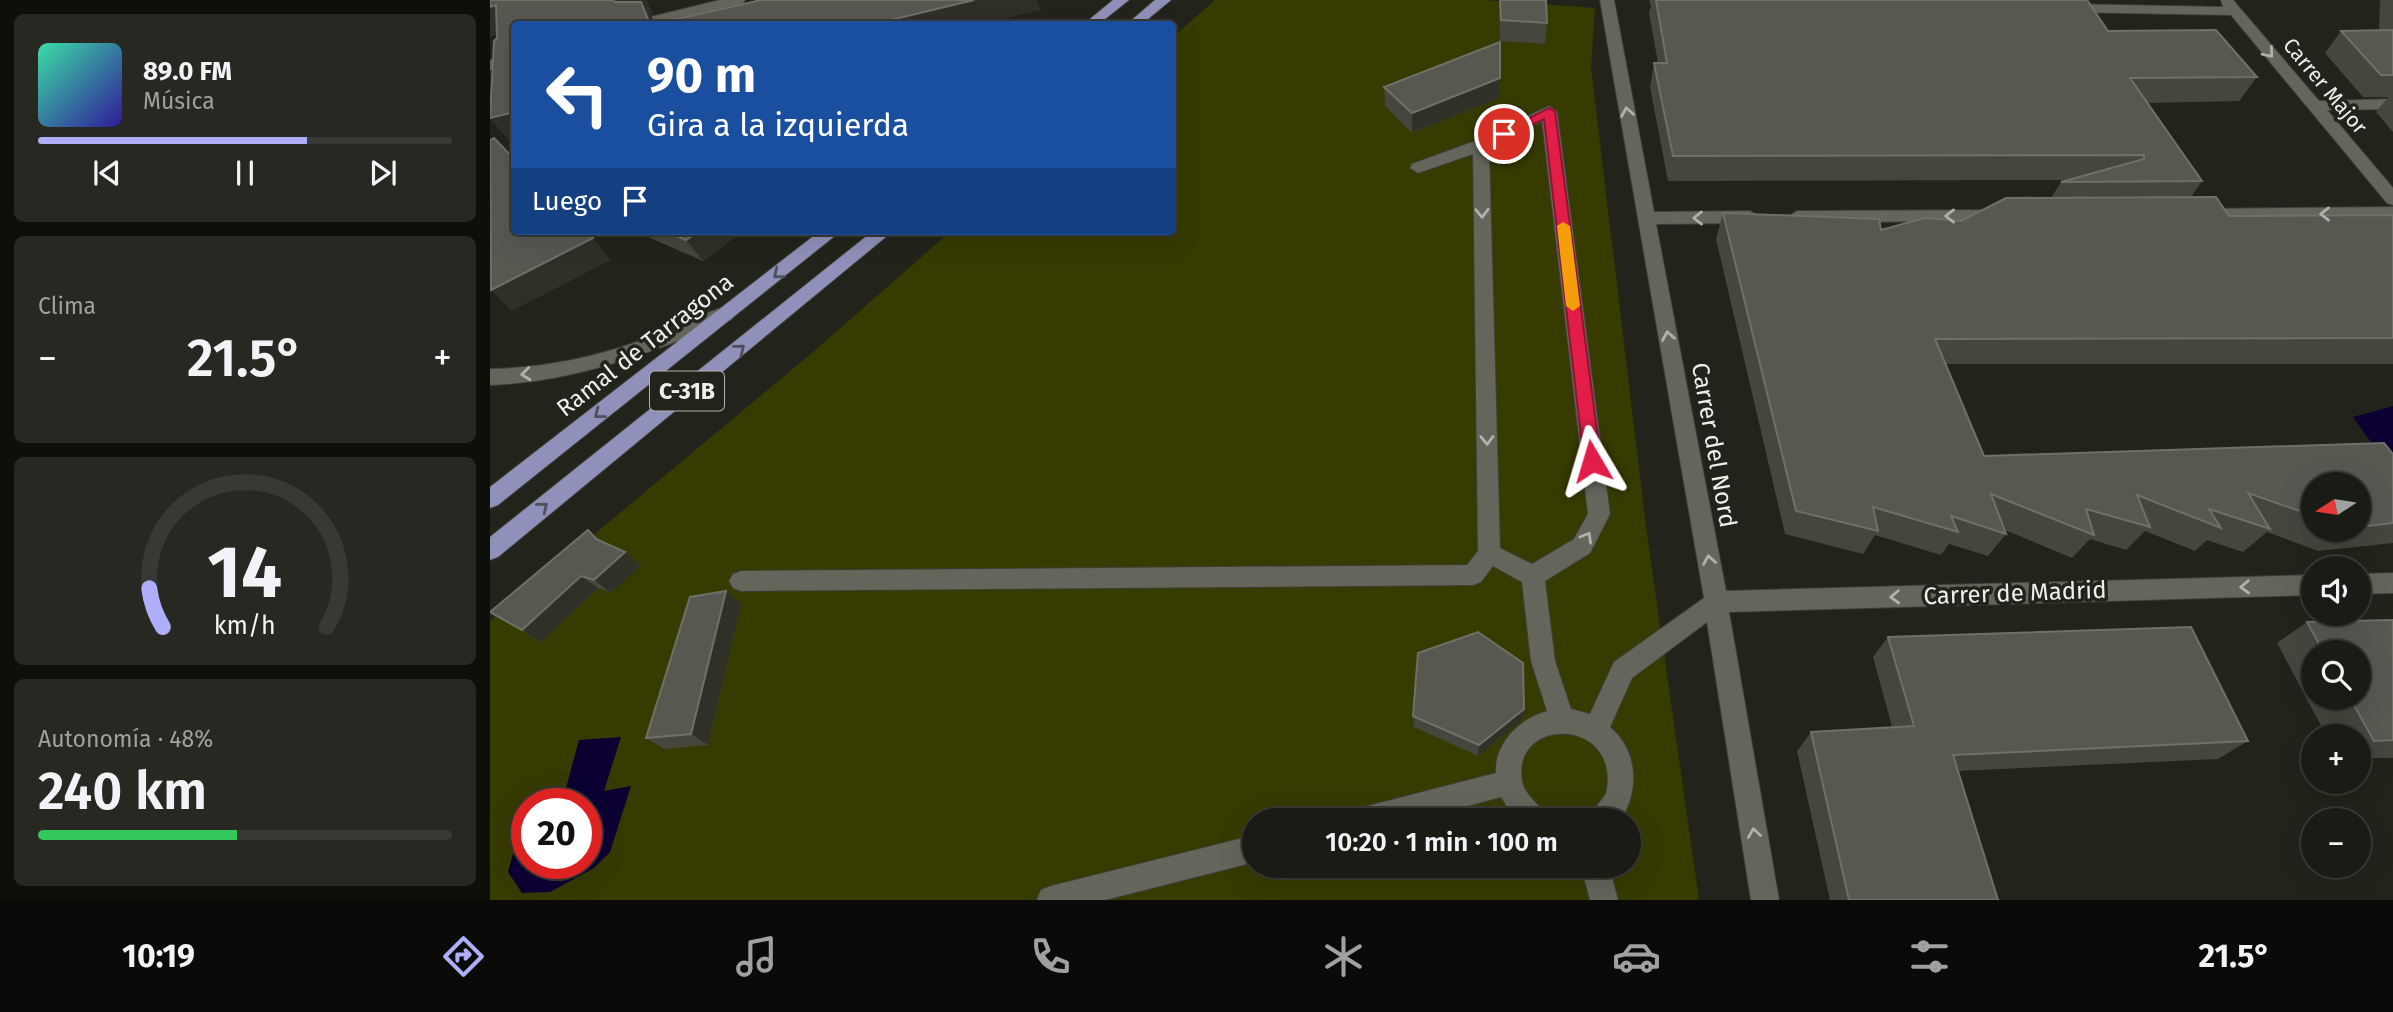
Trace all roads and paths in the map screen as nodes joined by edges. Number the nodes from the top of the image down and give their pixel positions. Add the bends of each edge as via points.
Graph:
1 (738, 0) edge
2 (1122, 0) edge
3 (1164, 0) edge
4 (1607, 0) edge
5 (703, 4) edge
6 (1105, 6) edge
7 (2229, 6) edge
8 (2053, 8) edge
9 (649, 21) edge
10 (1093, 21) edge
11 (1138, 21) edge
12 (511, 59) edge
13 (490, 65) edge
14 (2393, 104) edge
15 (2314, 106) junction
16 (1481, 145) junction
17 (1418, 167) dead end
18 (2393, 200) edge
19 (2393, 213) edge
20 (2186, 215) edge
21 (2020, 216) edge
22 (1647, 218) junction
23 (827, 235) edge
24 (879, 235) edge
25 (730, 312) junction
26 (490, 377) edge
27 (490, 499) edge
28 (490, 550) edge
29 (1489, 553) junction
30 (1533, 576) junction
31 (741, 582) dead end
32 (2393, 583) edge
33 (2371, 584) edge
34 (2301, 585) edge
35 (1716, 602) junction
36 (1562, 719) junction
37 (1596, 730) junction
38 (1510, 782) junction
39 (1410, 808) edge
40 (1522, 808) edge
41 (1613, 808) edge
42 (1242, 851) edge
43 (1598, 878) edge
44 (1051, 900) edge
45 (1604, 900) edge
46 (1765, 900) edge

1 - 5 street
2 - 6 main road
3 - 11 main road
22 -> 4 street, Carrer del Nord
5 - 9 street
6 - 10 main road
7 - 8 street
7 -> 15 street, Carrer Major
12 - 13 street
14 - 15 street
15 - 18 street, Carrer Major
16 - 17 street
16 -> 29 street
30 -> 16 street via 1582,546 1599,514 1549,111
19 -> 20 street
21 -> 22 street
35 -> 22 street, Carrer del Nord
23 -> 25 main road, Ramal de Tarragona / C-31B
28 -> 24 main road, C-31B
25 -> 26 street via 601,360 555,371
25 -> 27 main road, Ramal de Tarragona / C-31B
29 - 30 street
29 - 31 street via 1473,575
30 - 36 street via 1543,661
32 - 33 street
34 -> 35 street, Carrer de Madrid
35 - 37 street via 1623,670
46 -> 35 street, Carrer del Nord
36 - 37 street
36 - 38 street via 1540,724 1521,737 1510,758
37 - 41 street via 1611,744 1620,763 1622,783
38 - 39 street
38 - 40 street
42 - 44 street
43 - 45 street

